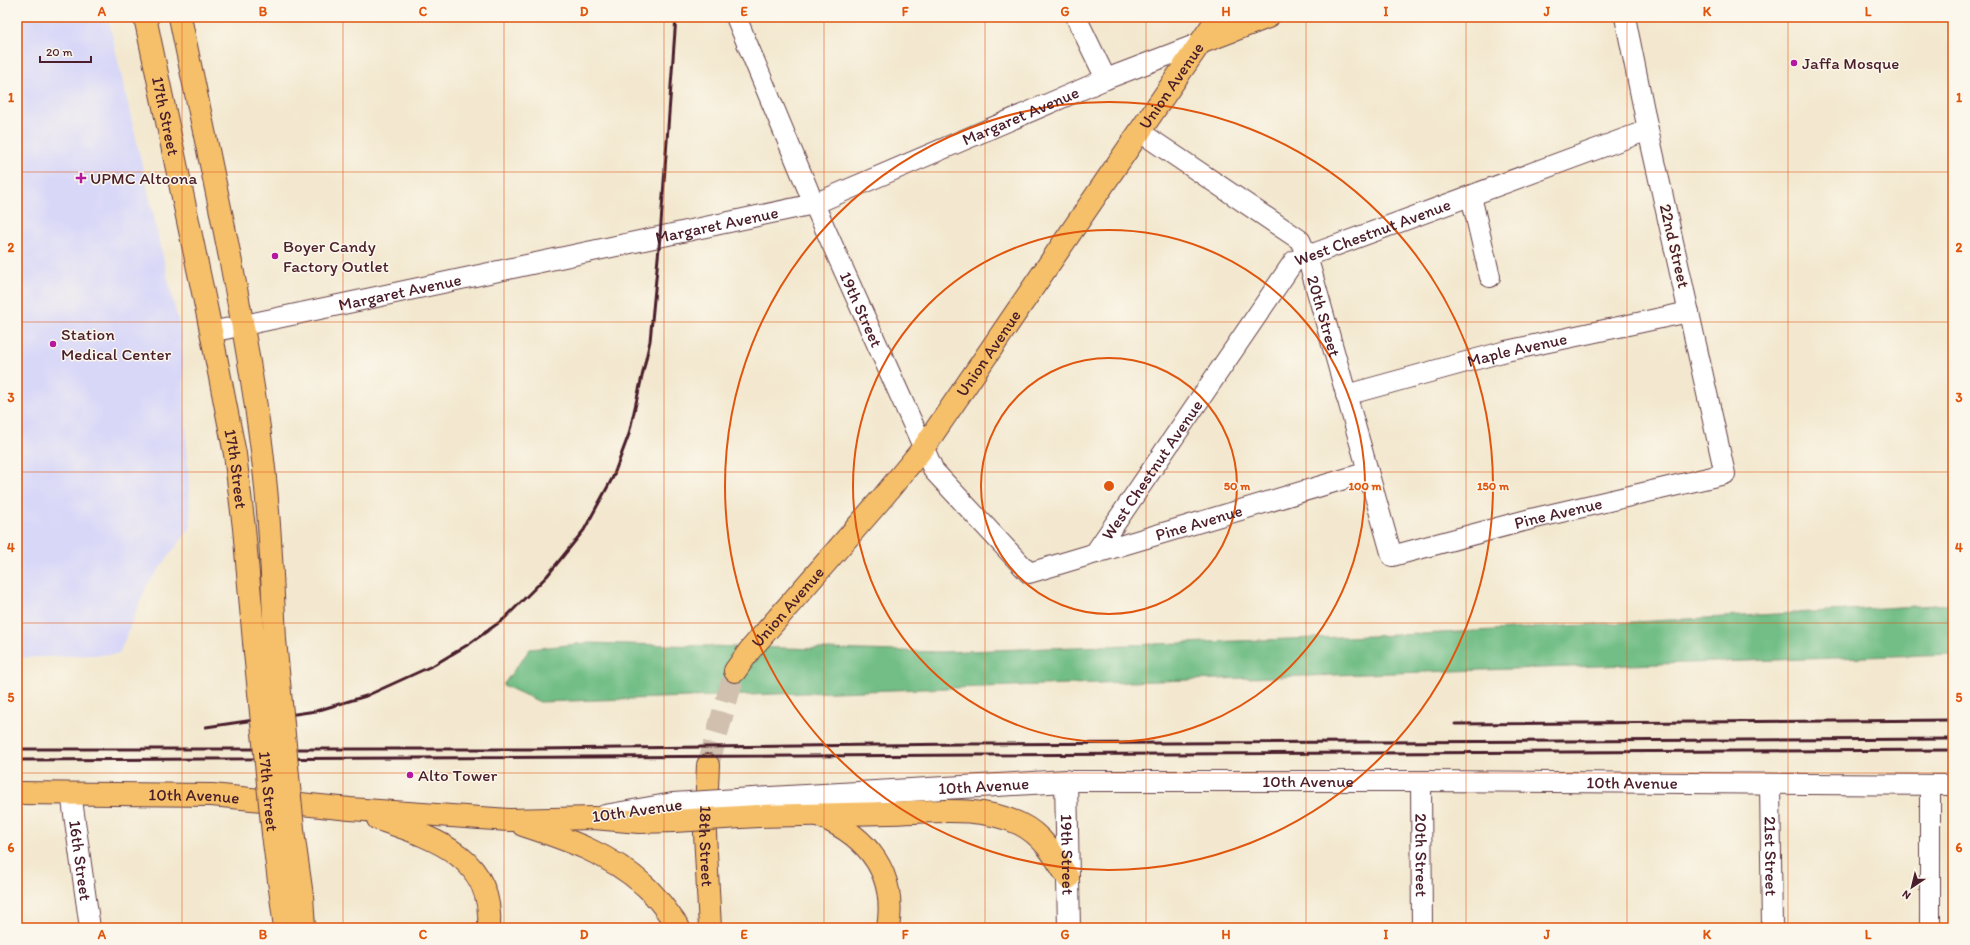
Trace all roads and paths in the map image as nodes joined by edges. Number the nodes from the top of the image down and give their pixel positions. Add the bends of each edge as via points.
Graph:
1 (145, 17) edge
2 (180, 17) edge
3 (736, 17) edge
4 (1076, 17) edge
5 (1218, 17) edge
6 (1268, 17) edge
7 (1625, 17) edge
8 (1200, 44) junction
9 (1106, 79) junction
10 (1648, 130) junction
11 (1140, 132) junction
12 (1471, 196) junction
13 (814, 204) junction
14 (1307, 256) junction
15 (1490, 277) dead end
16 (1689, 312) junction
17 (244, 326) junction
18 (211, 332) junction
19 (1346, 395) junction
20 (924, 447) junction
21 (1368, 472) junction
22 (1726, 474) joint
23 (1094, 553) junction
24 (1392, 556) joint
25 (1029, 573) joint
26 (735, 671) tunnel mouth
27 (708, 765) tunnel mouth
28 (1066, 781) junction
29 (1421, 781) junction
30 (1770, 785) junction
31 (1953, 785) edge
32 (1930, 786) junction
33 (17, 793) edge
34 (71, 793) junction
35 (756, 808) junction
36 (350, 809) junction
37 (817, 814) junction
38 (509, 820) junction
39 (1068, 878) junction
40 (302, 896) junction
41 (708, 904) junction
42 (90, 928) edge
43 (285, 928) edge
44 (304, 928) edge
45 (311, 928) edge
46 (489, 928) edge
47 (679, 928) edge
48 (710, 928) edge
49 (722, 928) edge
50 (888, 928) edge
51 (1069, 928) edge
52 (1422, 928) edge
53 (1772, 928) edge
54 (1930, 928) edge

1 - 18 main road, 17th Street
2 - 17 main road, 17th Street
3 - 13 street, 19th Street
4 - 9 street
5 - 8 main road, Union Avenue
6 - 8 main road
7 - 10 street, 22nd Street
8 - 9 street, Margaret Avenue
8 - 11 main road, Union Avenue
9 - 13 street, Margaret Avenue
10 - 12 street, West Chestnut Avenue
10 - 16 street, 22nd Street
11 - 14 street, 20th Street via 1300,240
11 - 20 main road, Union Avenue
12 - 14 street, West Chestnut Avenue
12 - 15 street
13 - 17 street, Margaret Avenue
13 - 20 street, 19th Street
14 - 19 street, 20th Street
14 - 23 street, West Chestnut Avenue via 1294,261
16 - 19 street, Maple Avenue via 1506,351
16 - 22 street, 22nd Street
17 - 18 street, Margaret Avenue
17 - 40 main road, 17th Street, bridge via 260,429 270,528 275,640
18 - 43 main road, 17th Street, bridge via 235,454 273,834
19 - 21 street, 20th Street
20 - 25 street, 19th Street via 934,471
20 - 26 main road, Union Avenue via 750,650
21 - 23 street, Pine Avenue
21 - 24 street, 20th Street
22 - 24 street, Pine Avenue via 1531,519
23 - 25 street, Pine Avenue
27 - 41 main road, 18th Street via 705,833
28 - 29 street, 10th Avenue
28 - 35 street, 10th Avenue
28 - 39 street, 19th Street
29 - 30 street, 10th Avenue
29 - 52 street, 20th Street
30 - 32 street, 10th Avenue
30 - 53 street, 21st Street
31 - 32 street, 10th Avenue
32 - 54 street
33 - 34 main road, 10th Avenue
34 - 36 main road, 10th Avenue via 212,795
34 - 42 street, 16th Street
35 - 37 main road, 10th Avenue
35 - 38 main road, 10th Avenue, bridge via 673,812 639,822 594,818
36 - 38 main road, 10th Avenue
36 - 46 main road via 425,835 458,854 470,865 481,883 489,908
37 - 39 main road, 10th Avenue via 943,811 978,812 997,816 1021,825 1034,834 1051,851
37 - 50 main road via 847,830 874,857 887,880 890,912
38 - 47 main road via 564,838 619,867 644,884 662,903
39 - 51 street, 19th Street
40 - 44 main road, 17th Street
40 - 45 main road
41 - 48 main road, 18th Street
41 - 49 main road

